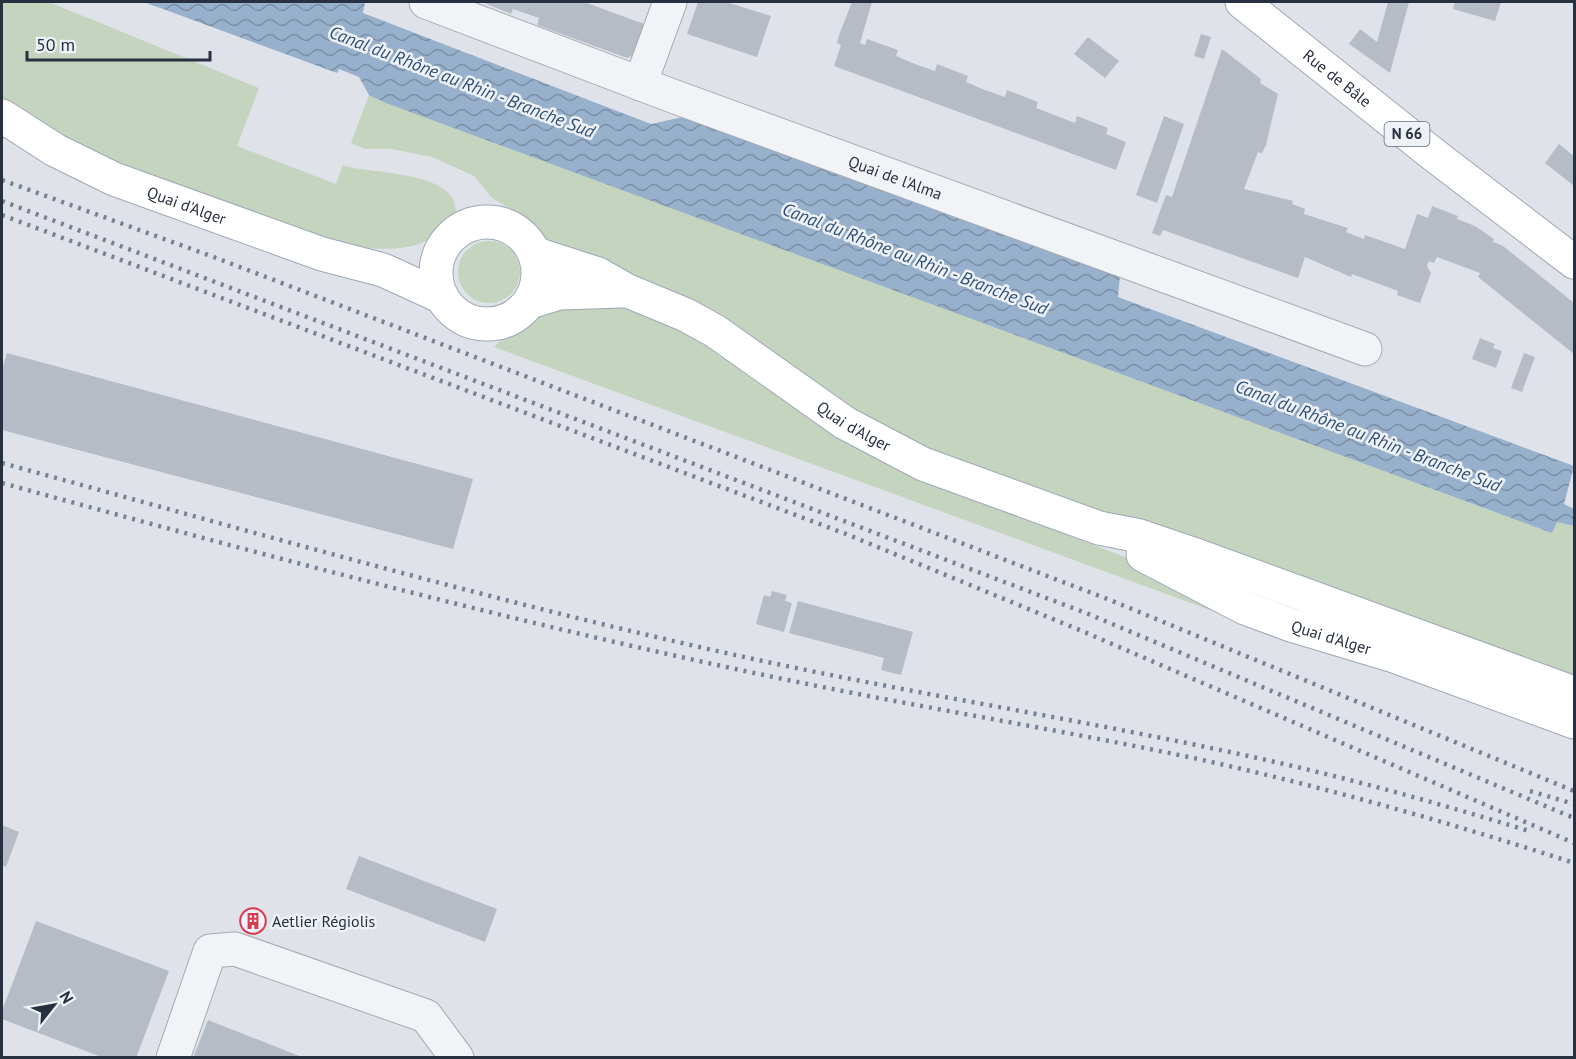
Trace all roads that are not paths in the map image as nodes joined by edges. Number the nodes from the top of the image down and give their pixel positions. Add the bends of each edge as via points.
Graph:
1 (426, 2) edge
2 (670, 2) edge
3 (1242, 2) edge
4 (640, 84) junction
5 (2, 116) edge
6 (442, 248) junction
7 (536, 254) junction
8 (1575, 262) edge
9 (383, 270) junction
10 (628, 291) junction
11 (442, 297) junction
12 (530, 302) junction
13 (1365, 349) dead end
14 (1099, 528) junction
15 (1575, 693) edge
16 (1575, 722) edge
17 (173, 1058) edge
18 (457, 1058) edge

1 - 4 street, Quai de l'Alma
2 - 4 street
3 - 8 main road, Rue de Bâle / N 66
4 - 13 street, Quai de l'Alma
5 - 9 main road, Quai d'Alger via 83,165 143,190 322,254
6 - 7 main road via 470,224 492,221 514,228
6 - 9 main road
6 - 11 main road via 436,272
7 - 10 main road, Quai d'Alger via 598,274
7 - 12 main road via 539,279
9 - 11 main road, Quai d'Alger
10 - 12 main road, Quai d'Alger via 559,293
10 - 14 main road, Quai d'Alger via 716,332 844,423 885,445 923,464
11 - 12 main road, Quai d'Alger via 460,316 485,324 510,319
14 - 15 main road, Quai d'Alger via 1140,536 1193,554
14 - 16 main road, Quai d'Alger via 1129,549 1245,608 1394,656
17 - 18 street via 210,951 235,948 426,1017

